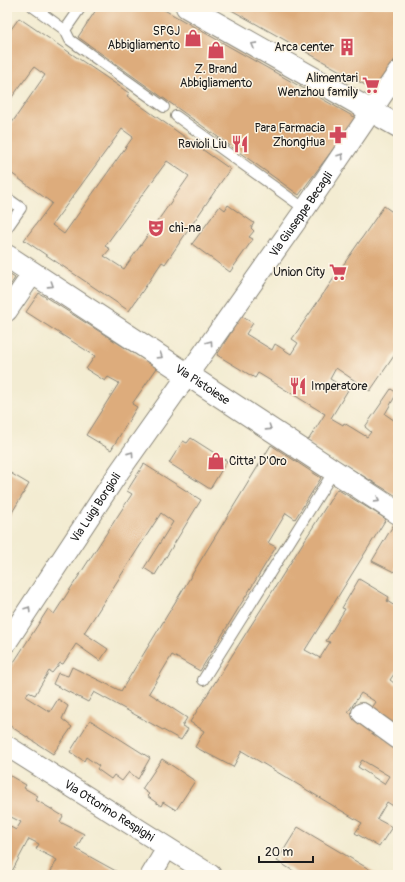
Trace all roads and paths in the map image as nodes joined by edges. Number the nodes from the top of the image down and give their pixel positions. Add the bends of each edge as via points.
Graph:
1 (33, 7) edge
2 (81, 7) edge
3 (187, 7) edge
4 (65, 30) junction
5 (398, 72) edge
6 (164, 107) dead end
7 (372, 111) junction
8 (176, 116) dead end
9 (398, 126) edge
10 (7, 198) edge
11 (306, 209) junction
12 (7, 228) edge
13 (7, 256) edge
14 (33, 273) junction
15 (7, 311) edge
16 (187, 374) junction
17 (334, 471) junction
18 (398, 513) edge
19 (7, 642) edge
20 (203, 680) dead end
21 (362, 713) dead end
22 (398, 739) edge
23 (7, 746) edge
24 (167, 848) junction
25 (151, 875) edge
26 (211, 875) edge

1 - 4 lane
2 - 4 lane
7 -> 3 street
4 - 6 lane via 70,40
5 - 7 street, Via Giuseppe Becagli
7 - 9 street
11 -> 7 street, Via Giuseppe Becagli
8 - 11 lane
10 - 12 lane via 21,208
16 -> 11 street, Via Giuseppe Becagli
13 - 14 street, Via Pistoiese
14 - 15 street
14 -> 16 street, Via Pistoiese
16 -> 17 street, Via Pistoiese
19 -> 16 street, Via Luigi Borgioli
17 -> 18 street, Via Pistoiese
17 - 20 lane
21 - 22 street
23 - 24 street, Via Ottorino Respighi
24 - 25 street
24 - 26 street, Via Ottorino Respighi

